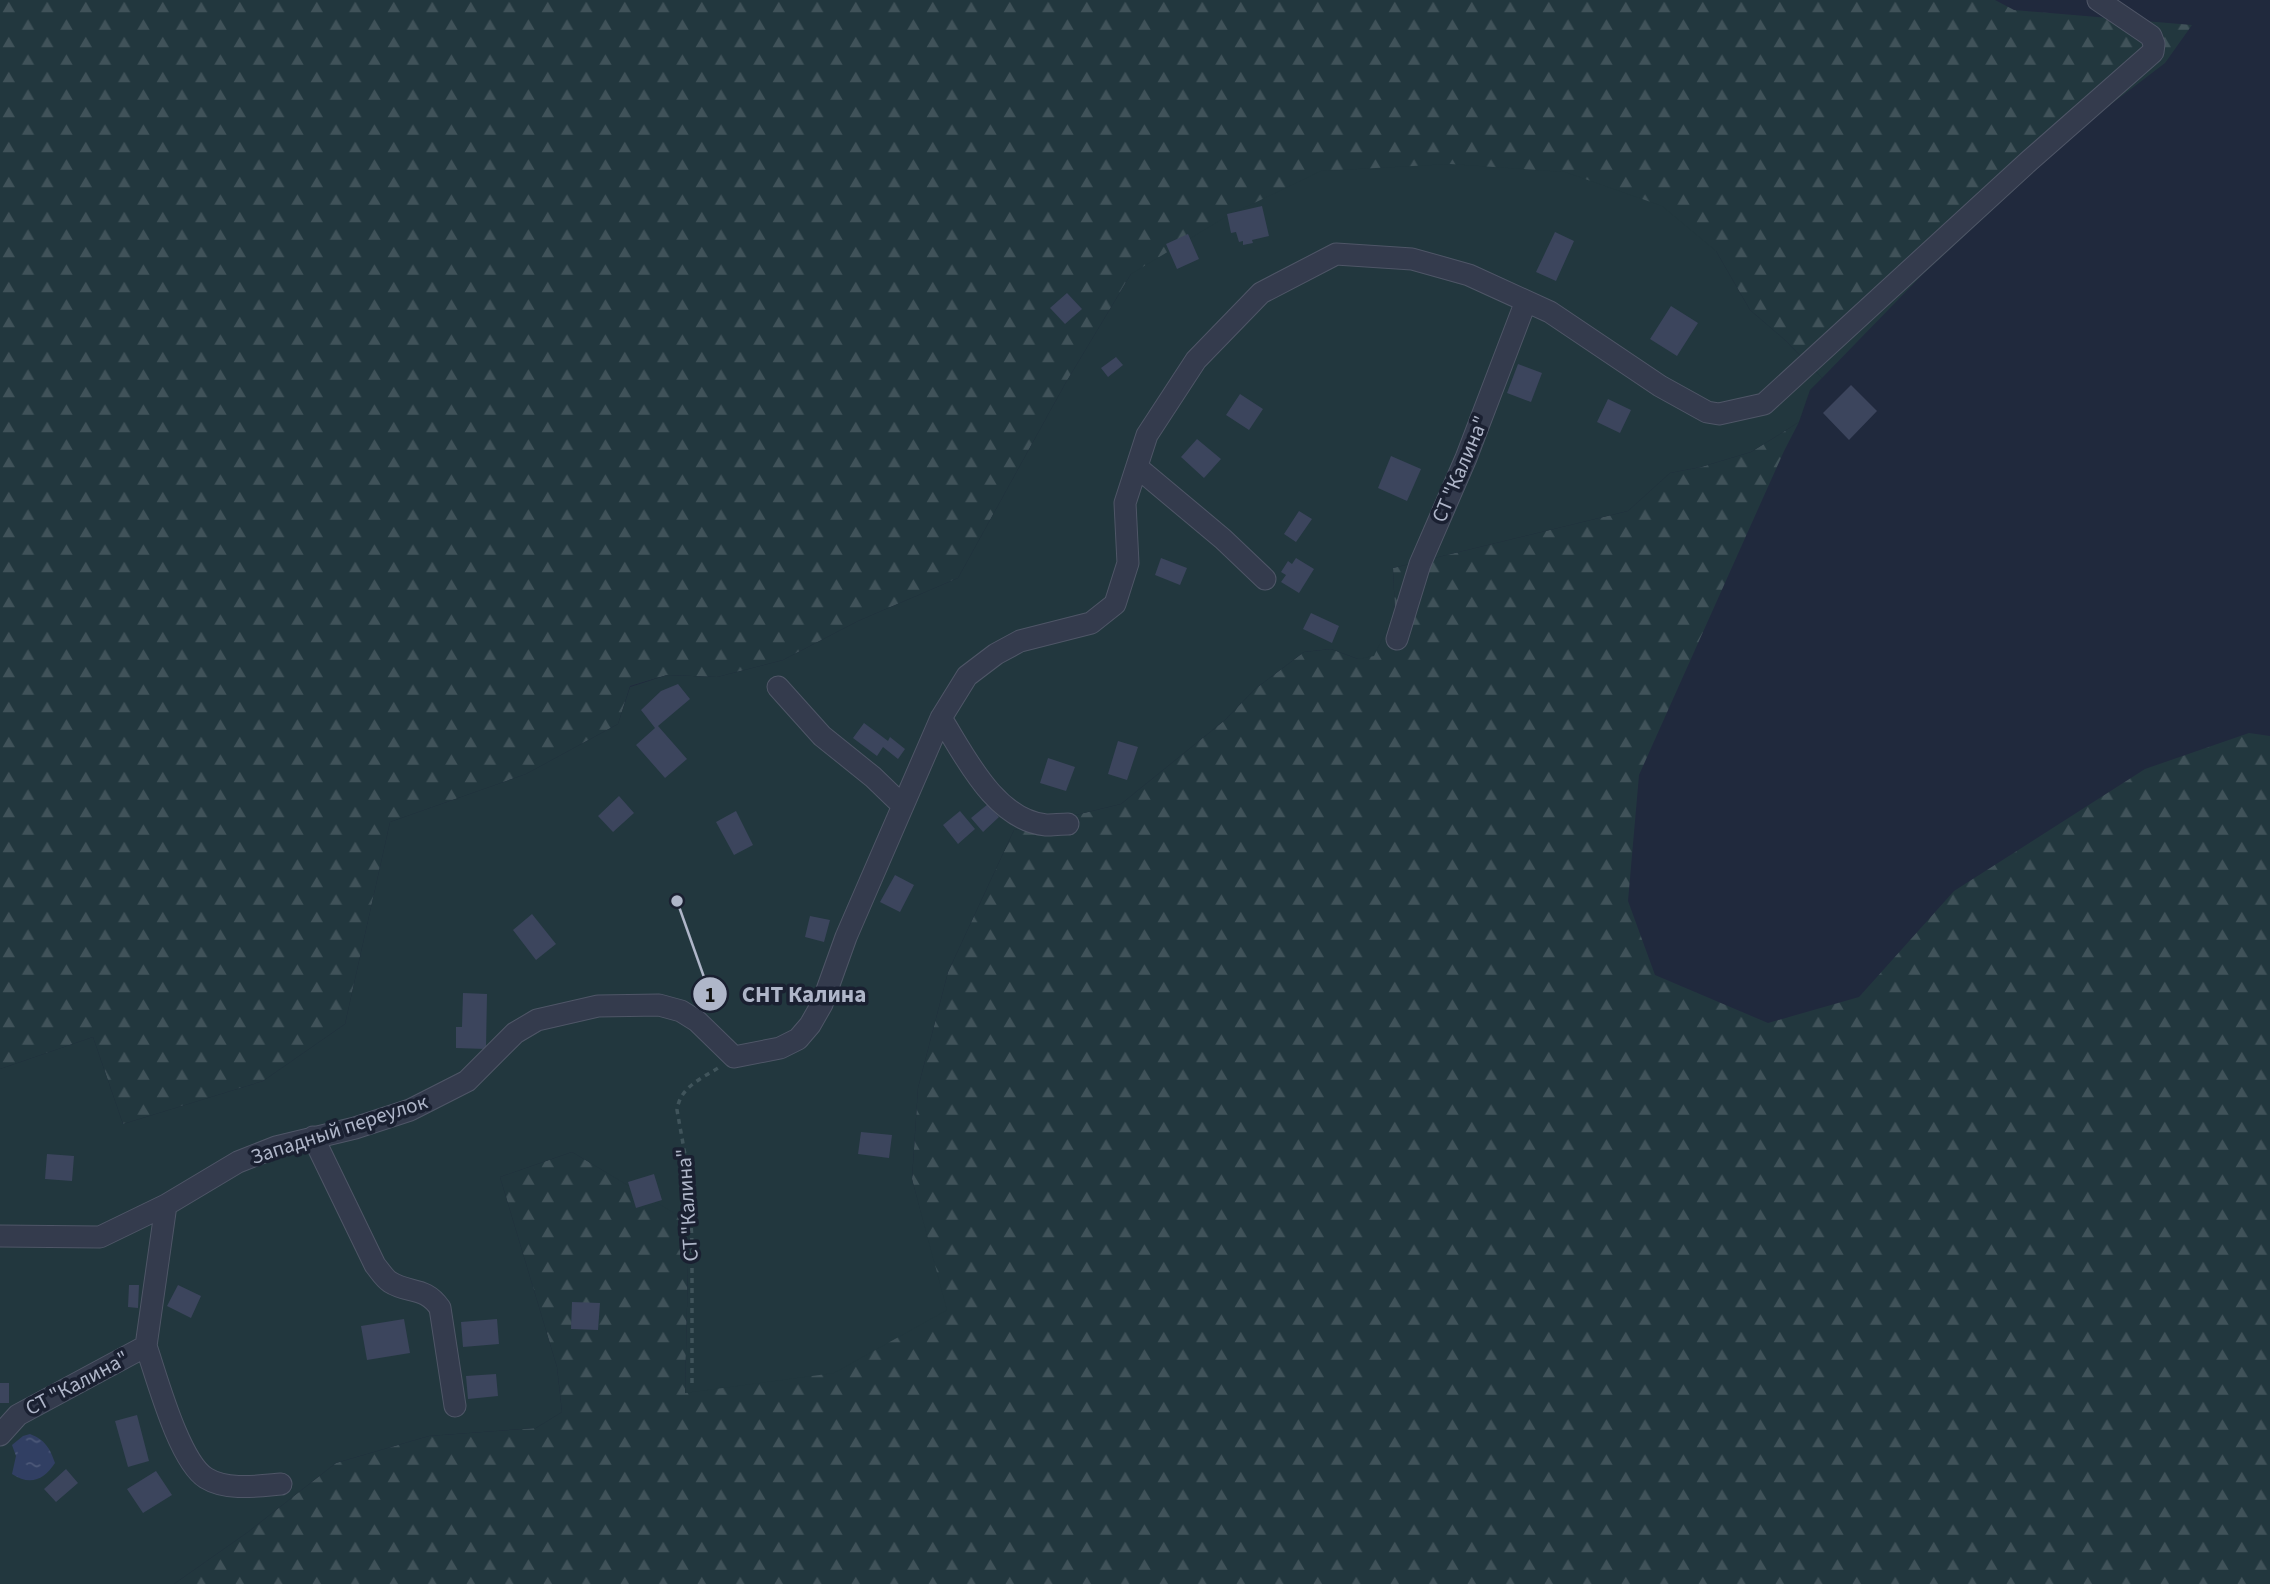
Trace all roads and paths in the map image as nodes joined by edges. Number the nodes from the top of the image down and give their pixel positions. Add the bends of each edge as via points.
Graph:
1 (2098, 0) edge
2 (1526, 301) junction
3 (1137, 467) junction
4 (1265, 579) dead end
5 (1397, 639) dead end
6 (778, 687) dead end
7 (941, 718) junction
8 (902, 805) junction
9 (1068, 824) dead end
10 (734, 1057) junction
11 (313, 1137) junction
12 (166, 1205) junction
13 (0, 1236) edge
14 (146, 1346) junction
15 (692, 1383) dead end
16 (455, 1406) dead end
17 (0, 1435) edge
18 (281, 1484) dead end

1 - 2 street via 2151,36 2153,52 1764,404 1719,414 1707,412
2 - 3 street via 1469,275 1412,259 1336,254 1261,293 1196,359 1147,435
2 - 5 street, СТ "Калина" via 1420,564
3 - 4 street
3 - 7 street via 1125,502 1128,563 1115,604 1091,623 1020,641 996,653 967,677
6 - 8 street via 822,736
7 - 8 street
7 - 9 street via 994,798 1023,818 1044,825
8 - 10 street via 810,1025 798,1039 780,1048
10 - 11 street, Западный переулок via 681,1011 659,1005 598,1006 537,1020 515,1033 467,1081 410,1110
10 - 15 path, СТ "Калина" via 685,1090 677,1110 689,1177
11 - 12 street, Западный переулок via 238,1162
11 - 16 street via 375,1265 392,1284 425,1293 440,1308
12 - 13 street, Западный переулок via 100,1237
12 - 14 street, СТ "Калина"
14 - 17 street, СТ "Калина" via 18,1415
14 - 18 street via 192,1465 220,1483 249,1487

